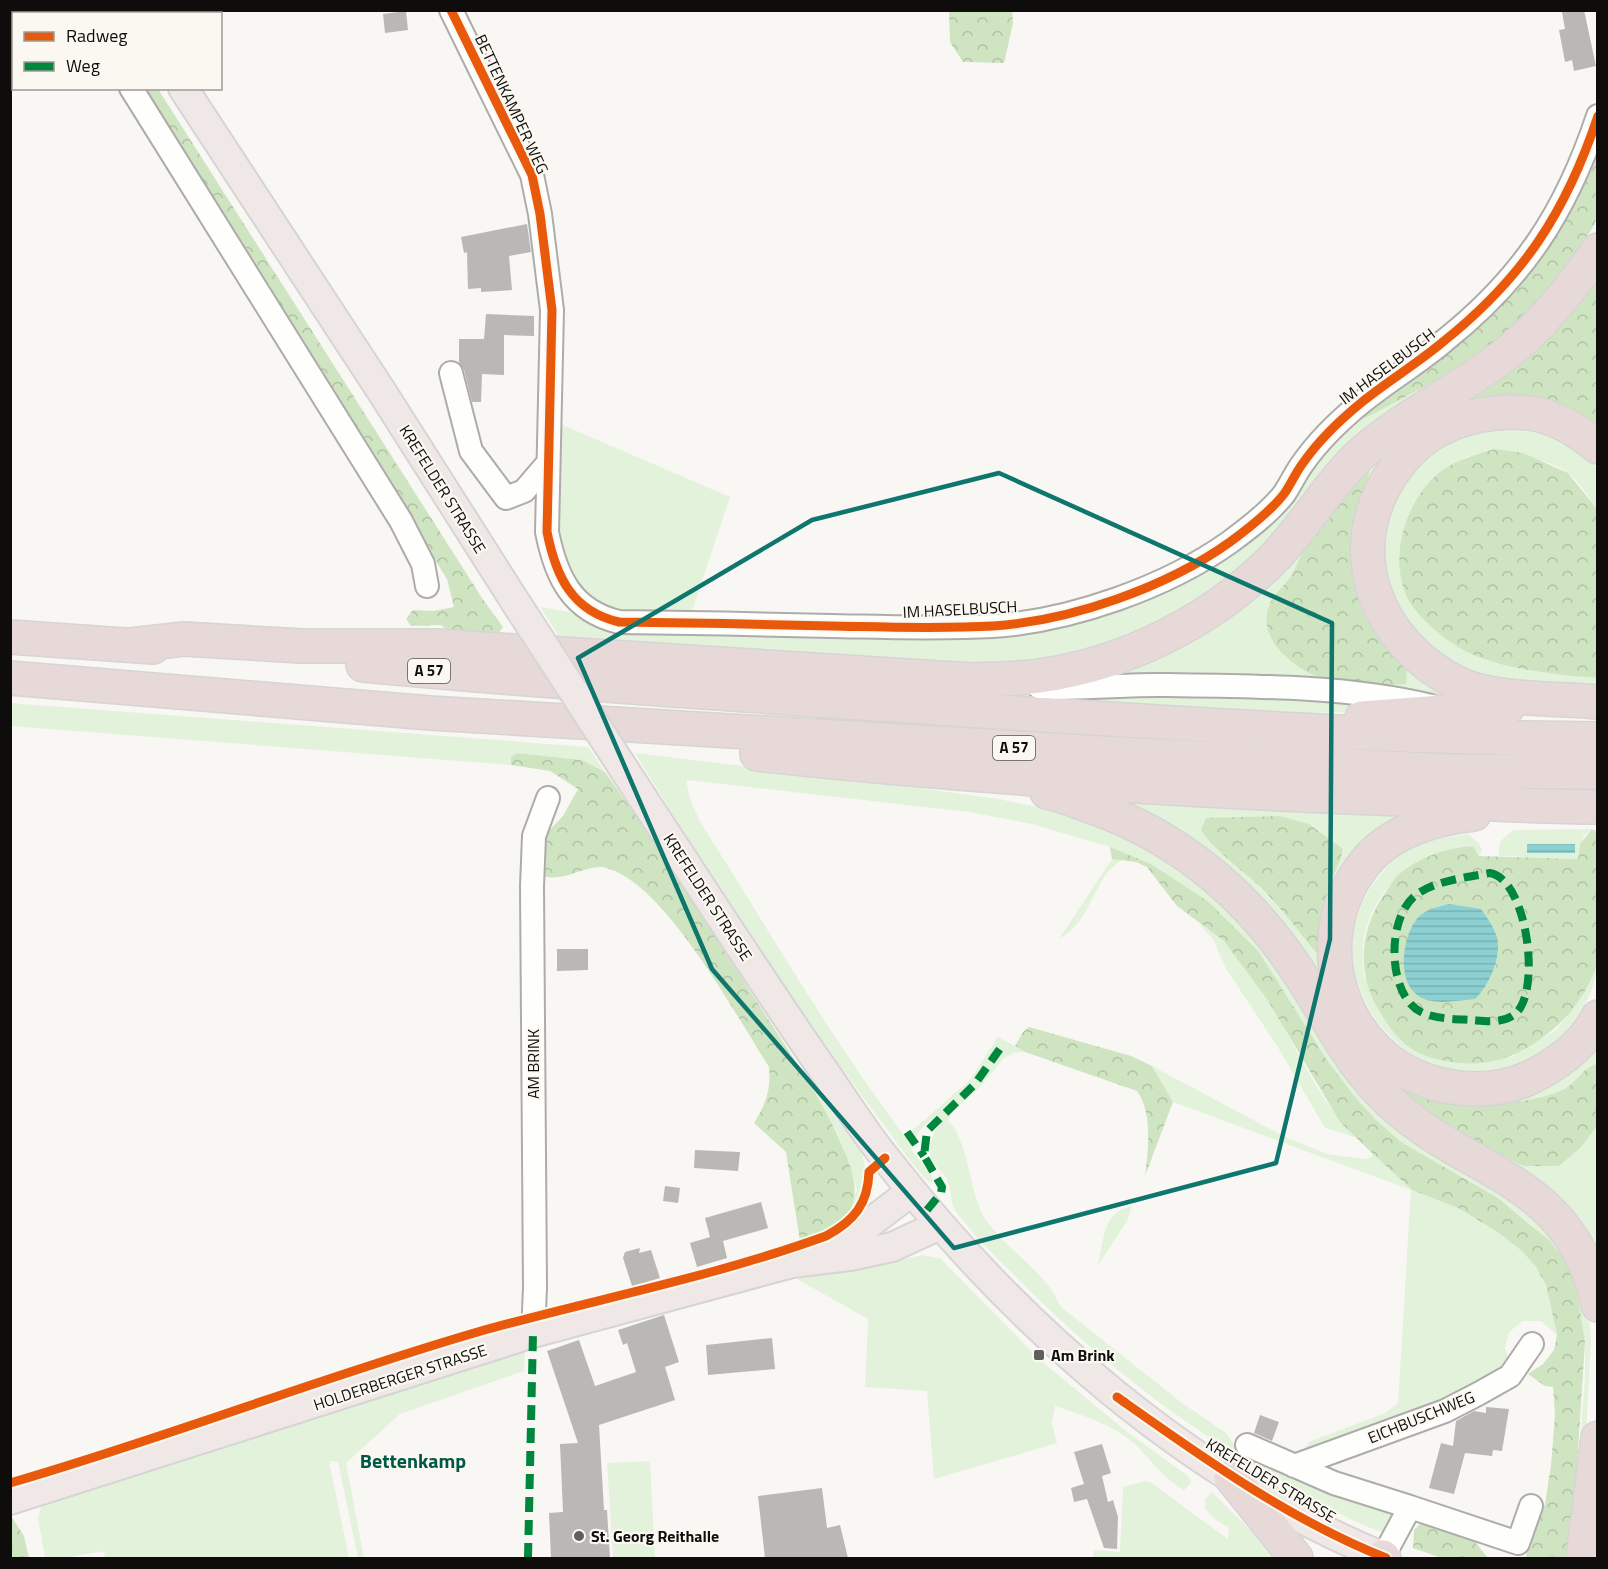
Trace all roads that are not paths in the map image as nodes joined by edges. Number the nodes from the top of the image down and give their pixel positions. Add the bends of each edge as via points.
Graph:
1 (451, 10) edge
2 (132, 90) edge
3 (184, 90) edge
4 (1598, 116) edge
5 (1598, 250) edge
6 (451, 373) dead end
7 (1598, 447) edge
8 (548, 463) junction
9 (427, 586) dead end
10 (10, 637) edge
11 (131, 645) junction
12 (10, 678) edge
13 (971, 680) junction
14 (1598, 702) edge
15 (1447, 709) junction
16 (430, 713) junction
17 (1183, 724) junction
18 (1598, 739) edge
19 (825, 761) junction
20 (1598, 772) edge
21 (548, 798) dead end
22 (1514, 807) junction
23 (1598, 807) edge
24 (1598, 1017) edge
25 (912, 1191) junction
26 (940, 1225) junction
27 (792, 1263) junction
28 (1598, 1305) edge
29 (533, 1333) junction
30 (1532, 1344) dead end
31 (1598, 1438) edge
32 (1247, 1445) dead end
33 (1294, 1466) junction
34 (1231, 1477) junction
35 (10, 1500) edge
36 (1531, 1506) dead end
37 (1410, 1507) junction
38 (1296, 1558) edge
39 (1383, 1558) edge
40 (1583, 1558) edge

1 - 8 street, BETTENKAMPER WEG via 532,175 552,310
2 - 9 street via 401,521 423,564
3 - 25 main road, KREFELDER STRASSE, bridge via 785,1015
4 - 8 street, IM HASELBUSCH via 1562,206 1530,255 1496,295 1443,342 1355,407 1324,437 1284,494 1262,517 1228,543 1177,573 1123,597 1054,616 997,626 619,622 598,617 579,602 565,586 553,562 547,532
5 - 13 highway via 1542,321 1496,362 1361,454 1271,561 1225,600 1175,633 1084,666 1039,676
6 - 8 street via 471,451 506,498 524,491
7 - 14 highway via 1574,427 1538,414 1500,411 1458,420 1425,436 1404,457 1381,493 1367,543 1369,574 1378,605 1408,650 1433,669 1460,685 1499,694
10 - 11 highway, A 57
11 - 13 highway via 184,639 301,646 436,646
11 - 17 highway, A 57 via 532,680
12 - 16 highway, A 57
13 - 15 street via 1044,687 1166,685 1349,692 1385,695
14 - 15 highway
15 - 17 highway via 1357,718
16 - 19 highway
16 - 20 highway, A 57 via 1183,758 1444,771
17 - 18 highway, A 57 via 1444,738
19 - 22 highway via 1102,784
19 - 28 highway via 914,778 1052,793 1146,829 1194,859 1261,919 1309,987 1350,1057 1380,1092 1422,1129 1531,1193 1555,1215 1573,1237 1593,1281
21 - 29 street, AM BRINK via 534,836 532,886
22 - 23 highway
22 - 24 highway via 1452,816 1416,828 1388,842 1365,863 1347,892 1336,924 1334,958 1341,992 1356,1025 1377,1053 1422,1080 1467,1090 1507,1086 1548,1070 1576,1047
25 - 26 main road, KREFELDER STRASSE
25 - 27 main road, HOLDERBERGER STRASSE via 862,1229
26 - 27 main road, HOLDERBERGER STRASSE via 892,1247
26 - 34 main road, KREFELDER STRASSE via 1043,1332 1117,1397
27 - 29 main road, HOLDERBERGER STRASSE
29 - 35 main road, HOLDERBERGER STRASSE
30 - 33 street, EICHBUSCHWEG via 1510,1376 1445,1411
31 - 40 highway
32 - 33 street
33 - 37 street
34 - 38 highway
34 - 39 main road, KREFELDER STRASSE via 1334,1536
36 - 37 street via 1518,1542
37 - 39 street

